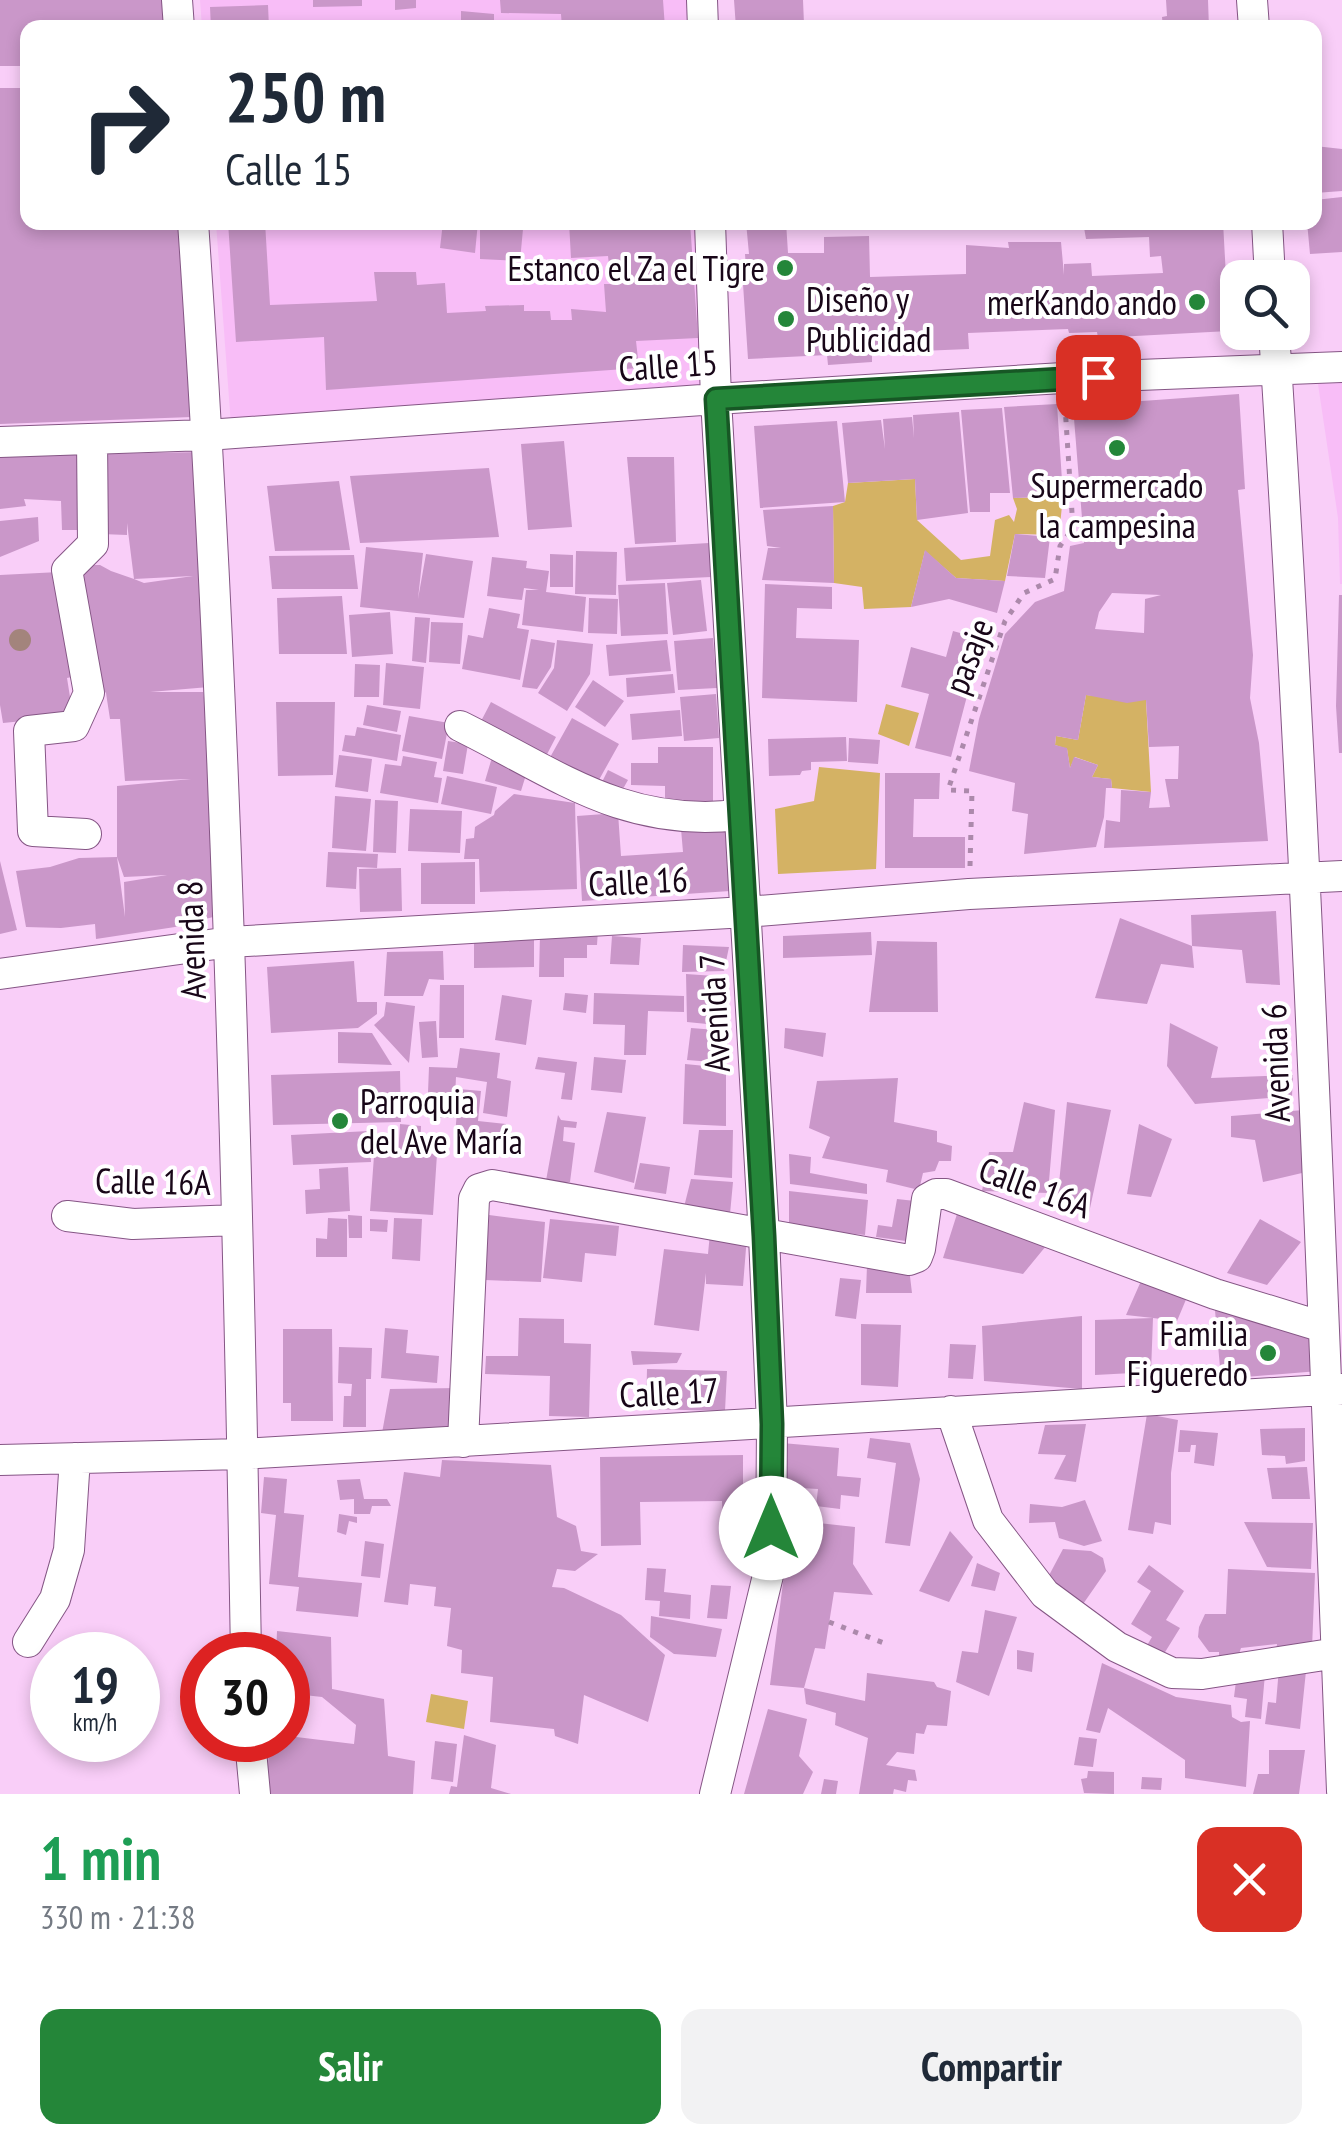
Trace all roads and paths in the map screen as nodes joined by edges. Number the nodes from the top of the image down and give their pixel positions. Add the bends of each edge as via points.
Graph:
1 (194, 230) edge
2 (710, 230) edge
3 (1267, 230) edge
4 (1269, 260) edge
5 (1275, 350) edge
6 (1342, 367) edge
7 (1276, 371) junction
8 (1063, 378) junction
9 (716, 399) junction
10 (208, 435) junction
11 (92, 439) junction
12 (0, 442) edge
13 (460, 726) dead end
14 (738, 816) junction
15 (86, 834) dead end
16 (1342, 876) edge
17 (1305, 878) junction
18 (970, 894) junction
19 (746, 912) junction
20 (230, 942) junction
21 (0, 974) edge
22 (67, 1216) dead end
23 (237, 1220) junction
24 (764, 1236) junction
25 (1323, 1328) junction
26 (1335, 1389) edge
27 (951, 1411) junction
28 (772, 1424) junction
29 (463, 1442) junction
30 (242, 1454) junction
31 (75, 1458) junction
32 (0, 1460) edge
33 (829, 1622) dead end
34 (246, 1632) edge
35 (28, 1642) dead end
36 (884, 1643) dead end
37 (1336, 1653) junction
38 (252, 1762) edge
39 (1342, 1791) edge
40 (254, 1794) edge
41 (715, 1794) edge

1 - 10 street, Avenida 8
2 - 9 street, Avenida 7
3 - 4 street
5 - 7 street, Avenida 6
6 - 7 street, Calle 15
7 - 8 street, Calle 15
7 - 17 street, Avenida 6
8 - 9 street, Calle 15
8 - 18 path, pasaje via 1074,528 1060,546 1055,579 1024,593 1005,621 948,790 972,791
9 - 10 street, Calle 15
9 - 14 street, Avenida 7
10 - 11 street, Calle 15
10 - 20 street, Avenida 8
11 - 12 street, Calle 15
11 - 15 street via 92,544 67,570 89,694 74,726 29,731 33,831
13 - 14 street via 580,790 640,810 683,819
14 - 19 street, Avenida 7
16 - 17 street, Calle 16
17 - 18 street, Calle 16
17 - 25 street, Avenida 6
18 - 19 street, Calle 16
19 - 20 street, Calle 16
19 - 24 street, Avenida 7
20 - 21 street, Calle 16
20 - 23 street, Avenida 8
22 - 23 street, Calle 16A via 133,1224
23 - 30 street, Avenida 8
24 - 25 street, Calle 16A via 909,1260 920,1250 927,1199 946,1194
24 - 28 street, Avenida 7
24 - 29 street, Calle 16A via 492,1185 479,1189
25 - 26 street, Avenida 6
26 - 27 street, Calle 17
26 - 37 street, Avenida 6
27 - 28 street, Calle 17
27 - 37 street via 988,1520 1044,1594 1117,1647 1172,1673 1202,1674
28 - 29 street, Calle 17
28 - 41 street, Avenida 7 via 771,1563
29 - 30 street, Calle 17
30 - 31 street, Calle 17
30 - 34 street, Avenida 8
31 - 32 street, Calle 17
31 - 35 street via 69,1550 56,1599
33 - 36 path
37 - 39 street, Avenida 6
38 - 40 street

